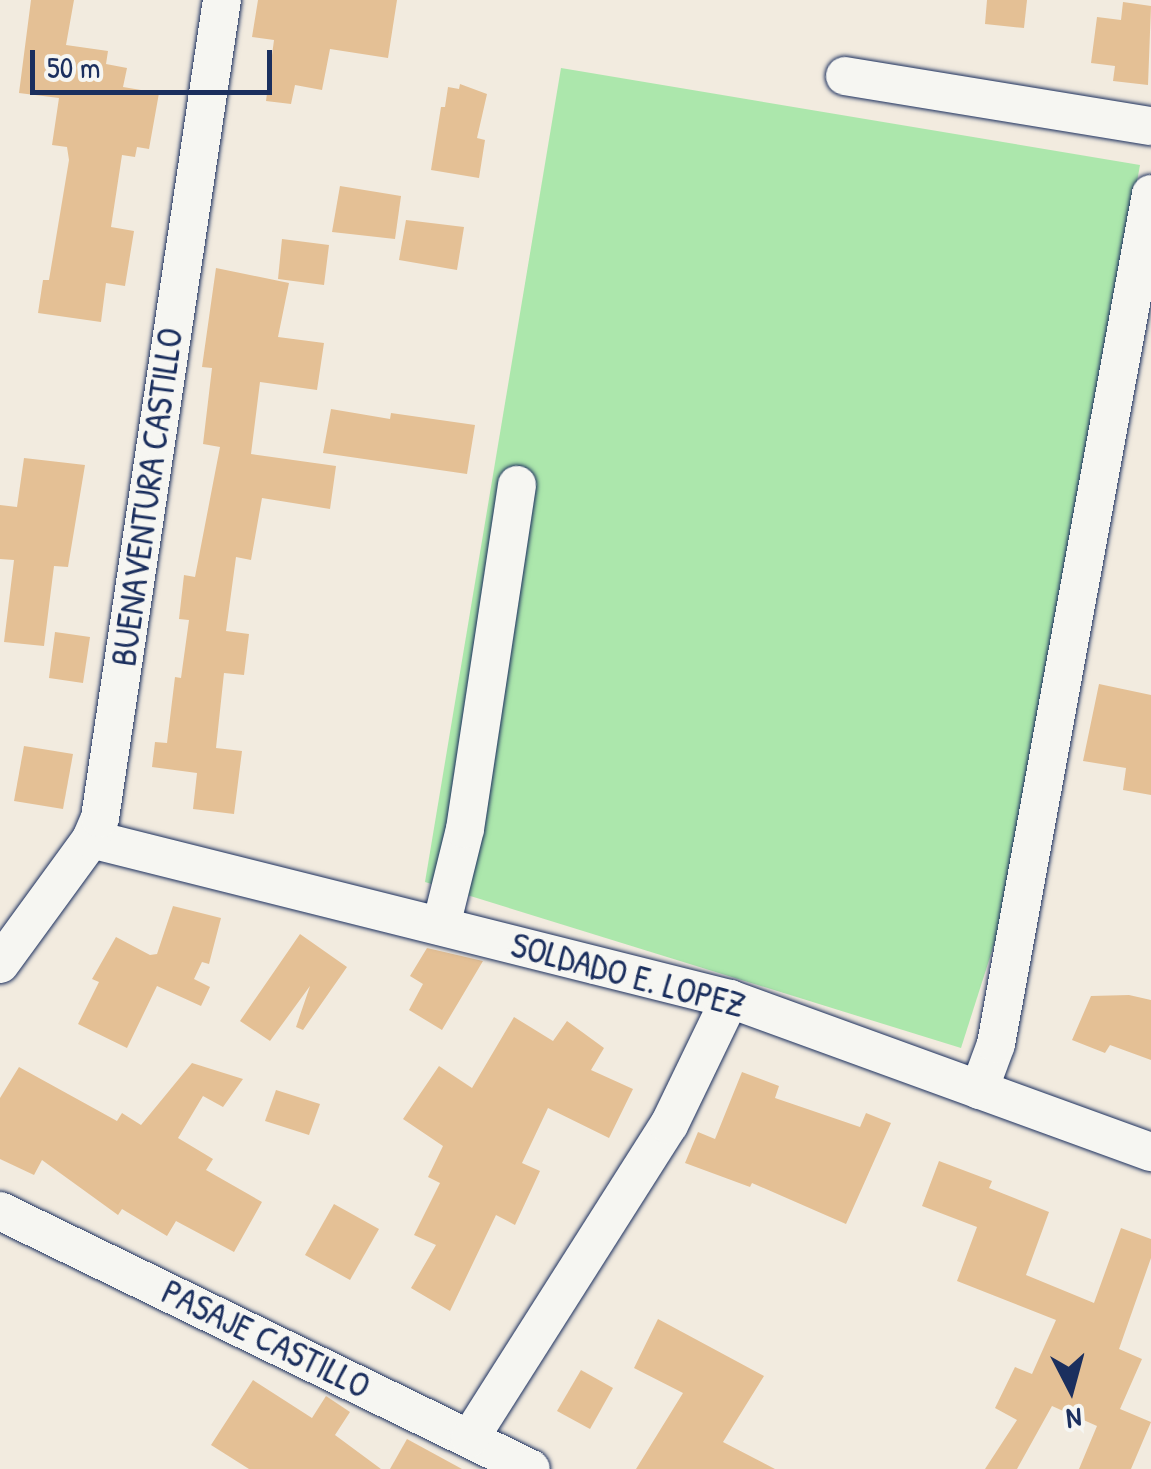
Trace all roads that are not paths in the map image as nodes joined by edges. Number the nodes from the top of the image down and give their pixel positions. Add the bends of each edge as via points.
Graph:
1 (222, 0) edge
2 (845, 76) dead end
3 (1151, 126) edge
4 (1151, 194) edge
5 (517, 485) dead end
6 (91, 840) junction
7 (441, 926) junction
8 (0, 964) edge
9 (730, 999) junction
10 (979, 1090) junction
11 (1151, 1152) edge
12 (0, 1211) edge
13 (470, 1438) junction
14 (531, 1469) edge

1 - 6 street, BUENAVENTURA CASTILLO via 100,818
2 - 3 street
4 - 10 street via 996,1044
5 - 7 street via 465,829
6 - 7 street, SOLDADO E. LOPEZ
6 - 8 street, BUENAVENTURA CASTILLO
7 - 9 street, SOLDADO E. LOPEZ
9 - 10 street, SOLDADO E. LOPEZ
9 - 13 street via 670,1126
10 - 11 street, SOLDADO E. LOPEZ
12 - 13 street, PASAJE CASTILLO
13 - 14 street, PASAJE CASTILLO

